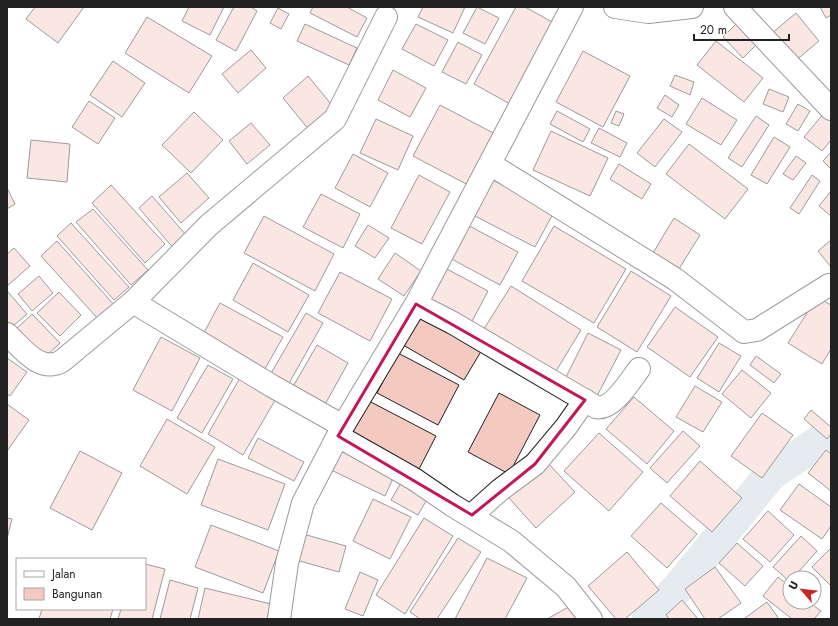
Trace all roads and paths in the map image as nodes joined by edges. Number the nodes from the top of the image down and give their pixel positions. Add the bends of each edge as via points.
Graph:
1 (572, 7) edge
2 (616, 7) edge
3 (692, 7) edge
4 (735, 7) edge
5 (386, 17) dead end
6 (831, 109) edge
7 (490, 164) junction
8 (829, 285) dead end
9 (133, 302) junction
10 (416, 304) junction
11 (7, 334) edge
12 (639, 369) dead end
13 (585, 400) junction
14 (340, 431) junction
15 (472, 515) junction
16 (279, 619) edge
17 (592, 619) edge

1 - 7 street
2 - 3 street via 648,12
4 - 6 street
5 - 9 street via 335,119 209,225
7 - 8 street via 675,279 744,332 757,330
7 - 10 street
9 - 11 street via 62,361 52,365 38,362
9 - 14 street via 272,386
10 - 13 street
10 - 14 street
12 - 13 street via 607,407 596,407
13 - 15 street via 535,464
14 - 15 street via 452,505
14 - 16 street via 304,503 287,563
15 - 17 street via 511,541 566,587

